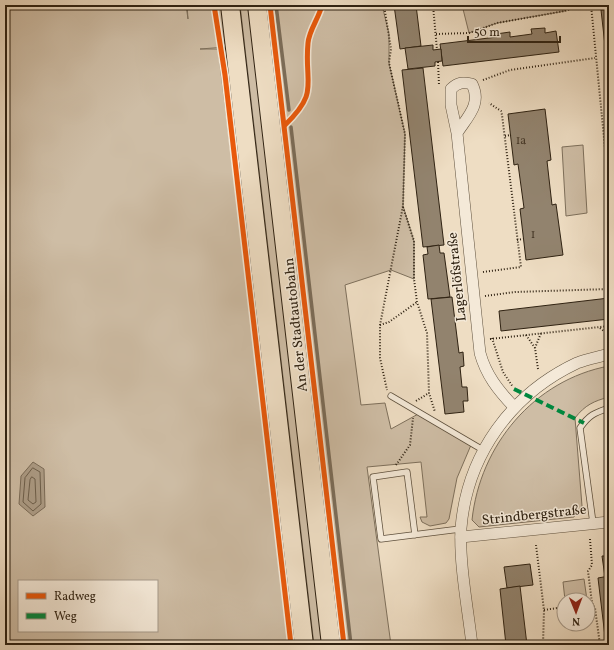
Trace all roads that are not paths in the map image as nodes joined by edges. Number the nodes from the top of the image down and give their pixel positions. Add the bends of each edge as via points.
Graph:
1 (230, 5) edge
2 (257, 5) edge
3 (457, 132) junction
4 (609, 354) edge
5 (391, 396) road end
6 (514, 407) junction
7 (609, 408) edge
8 (483, 450) junction
9 (609, 522) edge
10 (593, 523) junction
11 (461, 533) junction
12 (415, 535) junction
13 (304, 645) edge
14 (331, 645) edge
15 (472, 645) edge

1 - 13 highway, An der Stadtautobahn
2 - 14 highway, An der Stadtautobahn
3 - 3 street, Lagerlöfstraße via 476,103 477,93 472,84 463,82 451,89 451,105
3 - 6 street, Lagerlöfstraße via 480,354 492,382
4 - 6 street via 578,362 550,378
5 - 8 lane
6 - 8 street
7 - 10 lane via 588,417 580,428
8 - 11 street via 469,483
9 - 10 street, Strindbergstraße
10 - 11 street, Strindbergstraße
11 - 12 lane
11 - 15 street
12 - 12 lane via 381,539 373,477 407,472

